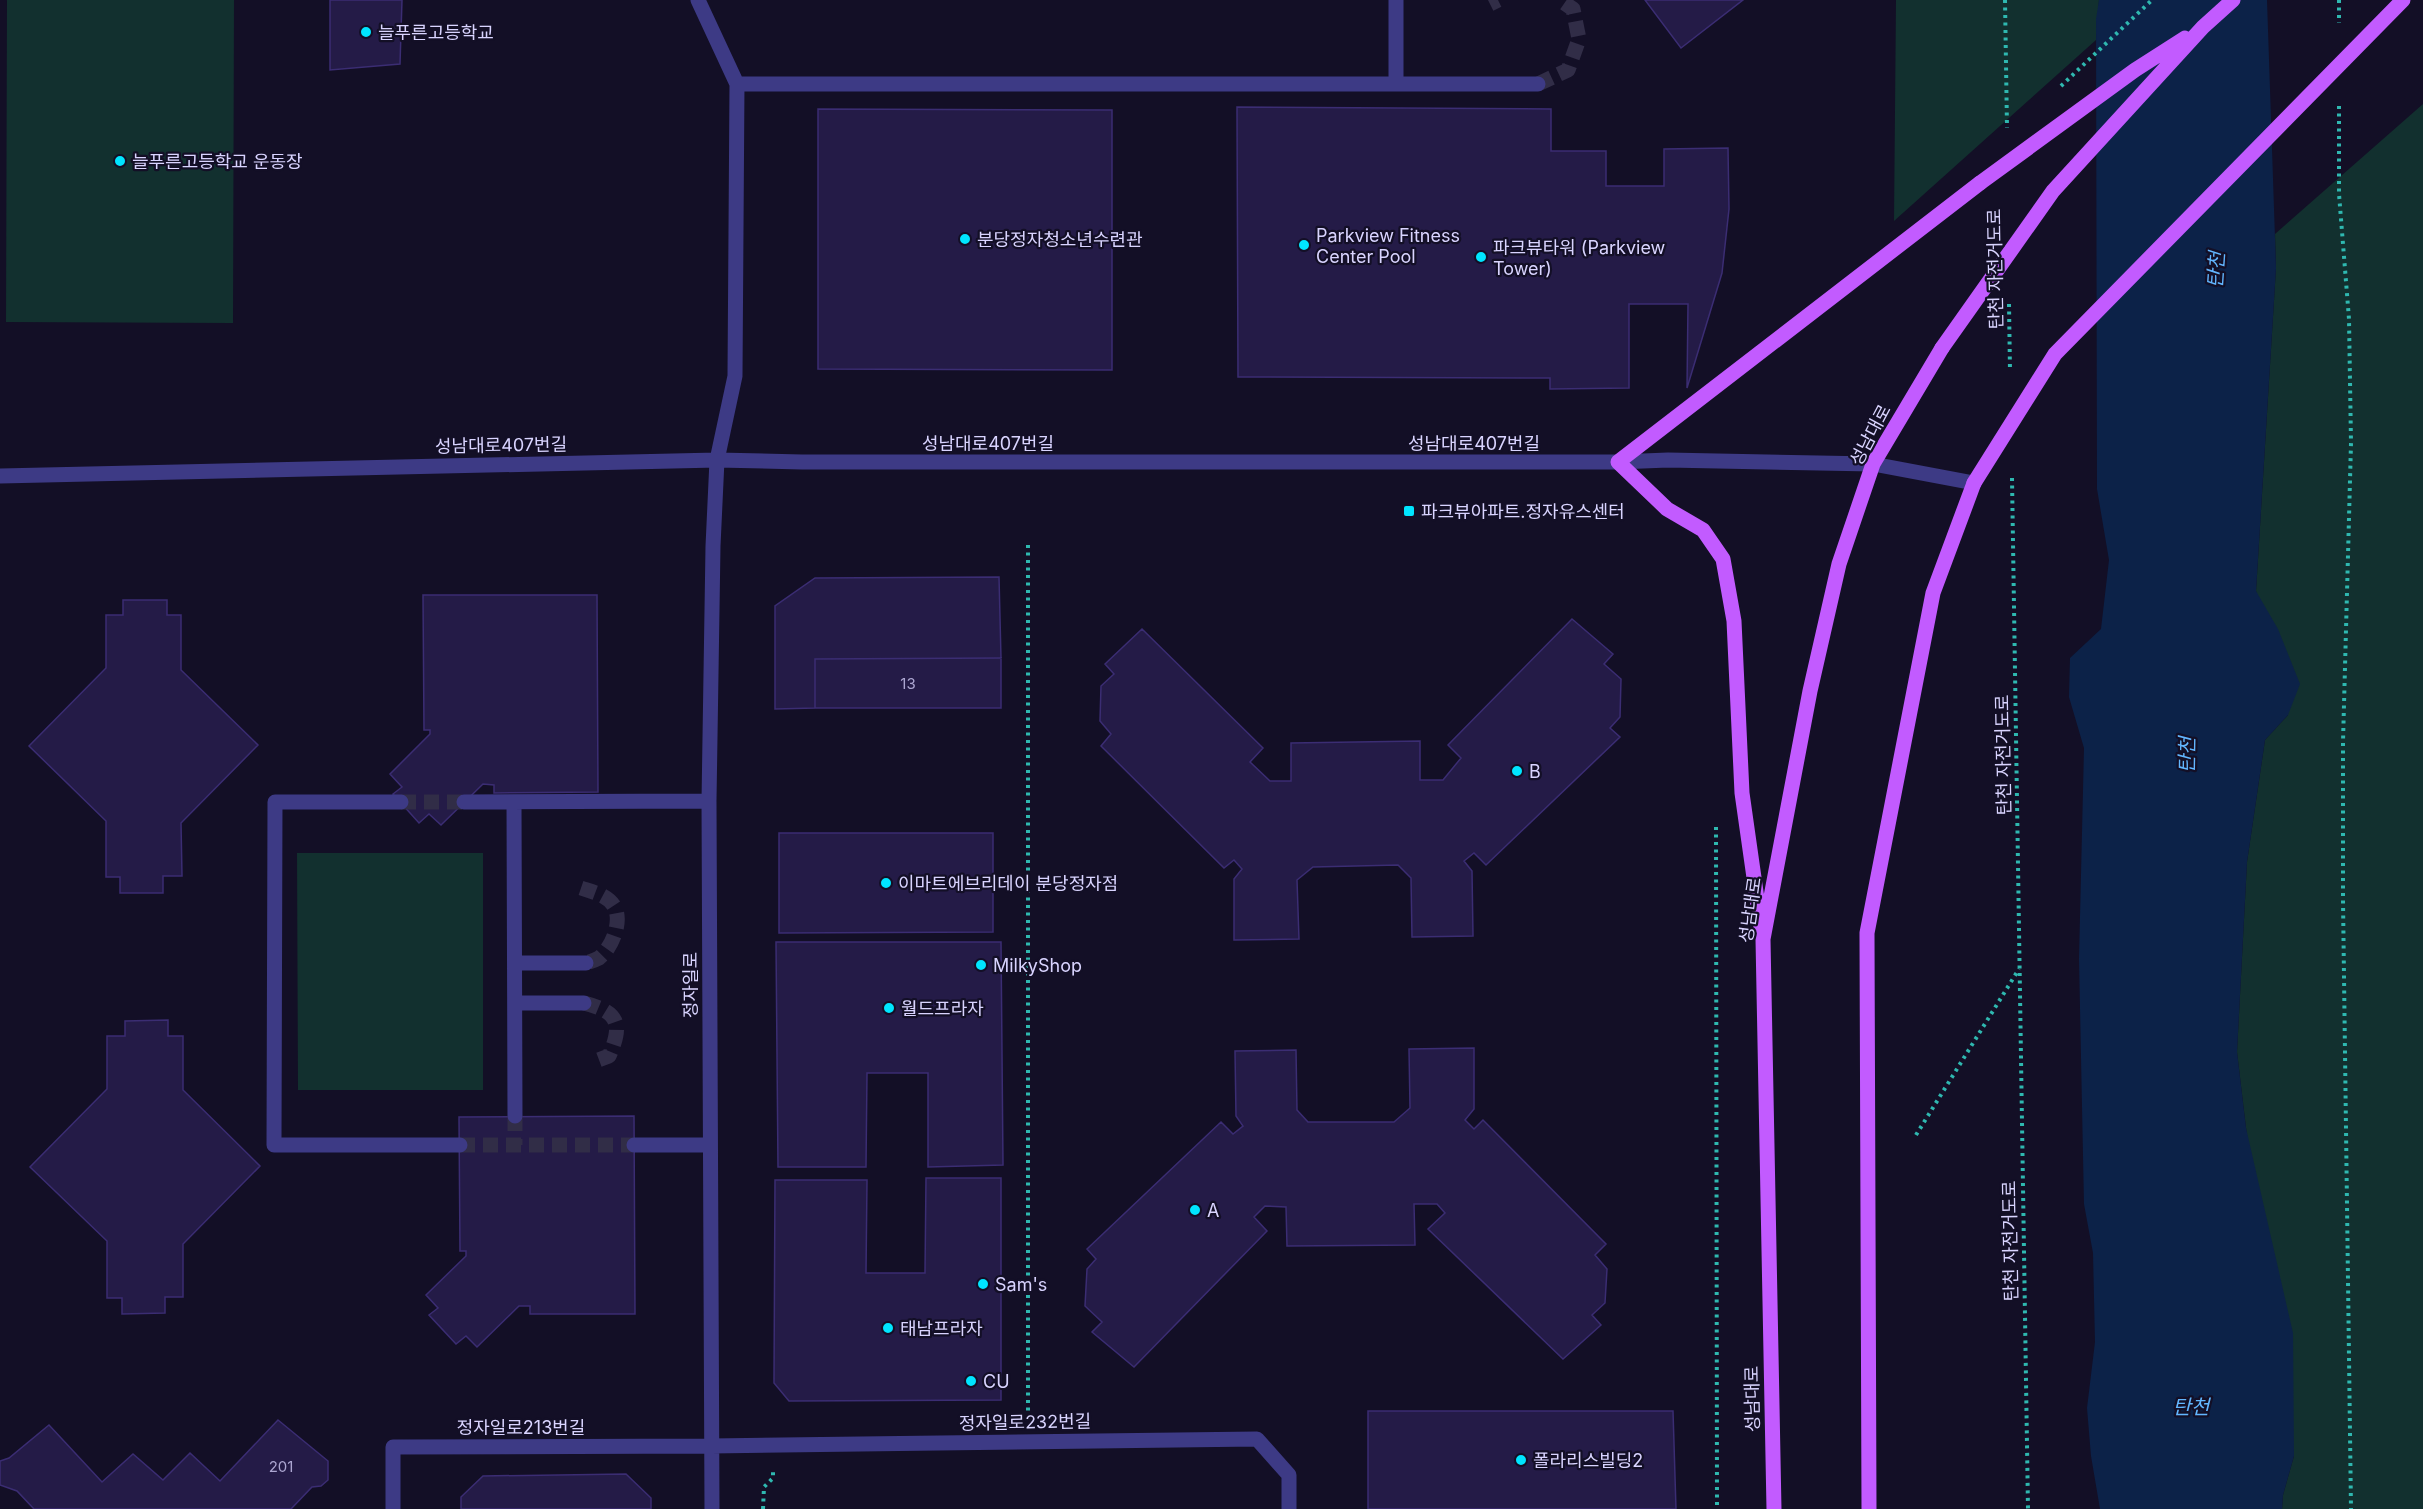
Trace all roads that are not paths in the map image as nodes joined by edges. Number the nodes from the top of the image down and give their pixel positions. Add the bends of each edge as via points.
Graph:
1 (698, 0) edge
2 (1396, 0) edge
3 (2234, 0) edge
4 (2403, 0) edge
5 (2203, 27) junction
6 (737, 84) junction
7 (1396, 84) junction
8 (1538, 84) tunnel mouth
9 (717, 460) junction
10 (1618, 462) junction
11 (1873, 464) junction
12 (0, 476) edge
13 (1974, 483) junction
14 (709, 801) junction
15 (401, 802) tunnel mouth
16 (464, 802) tunnel mouth
17 (514, 802) junction
18 (1763, 939) junction
19 (515, 963) junction
20 (586, 963) tunnel mouth
21 (515, 1003) junction
22 (584, 1003) tunnel mouth
23 (515, 1116) tunnel mouth
24 (460, 1145) tunnel mouth
25 (634, 1145) tunnel mouth
26 (710, 1145) junction
27 (711, 1446) junction
28 (393, 1509) edge
29 (712, 1509) edge
30 (1289, 1509) edge
31 (1774, 1509) edge
32 (1869, 1509) edge

1 - 6 street
2 - 7 street
3 - 5 main road, bridge
4 - 13 main road, bridge via 2055,354
5 - 10 main road, bridge via 2135,70 1980,183
5 - 11 main road, 성남대로, bridge via 2053,191 1942,348
6 - 7 street
6 - 9 street, 정자일로 via 735,376
7 - 8 street
9 - 10 street, 성남대로407번길
9 - 12 street, 성남대로407번길
9 - 14 street, 정자일로
10 - 11 street, 성남대로407번길
10 - 18 main road via 1667,509 1703,530 1723,559 1734,621 1742,793
11 - 13 street, 성남대로407번길
11 - 18 main road, 성남대로 via 1839,564 1809,691
13 - 32 main road via 1933,593 1867,933
14 - 17 street
14 - 26 street, 정자일로
15 - 24 street via 275,802 274,1145
16 - 17 street
17 - 19 street
18 - 31 main road, 성남대로
19 - 20 street
19 - 21 street
21 - 22 street
21 - 23 street
25 - 26 street
26 - 27 street, 정자일로
27 - 28 street, 정자일로213번길 via 393,1447
27 - 29 street, 정자일로
27 - 30 street, 정자일로232번길 via 1257,1439 1289,1474

